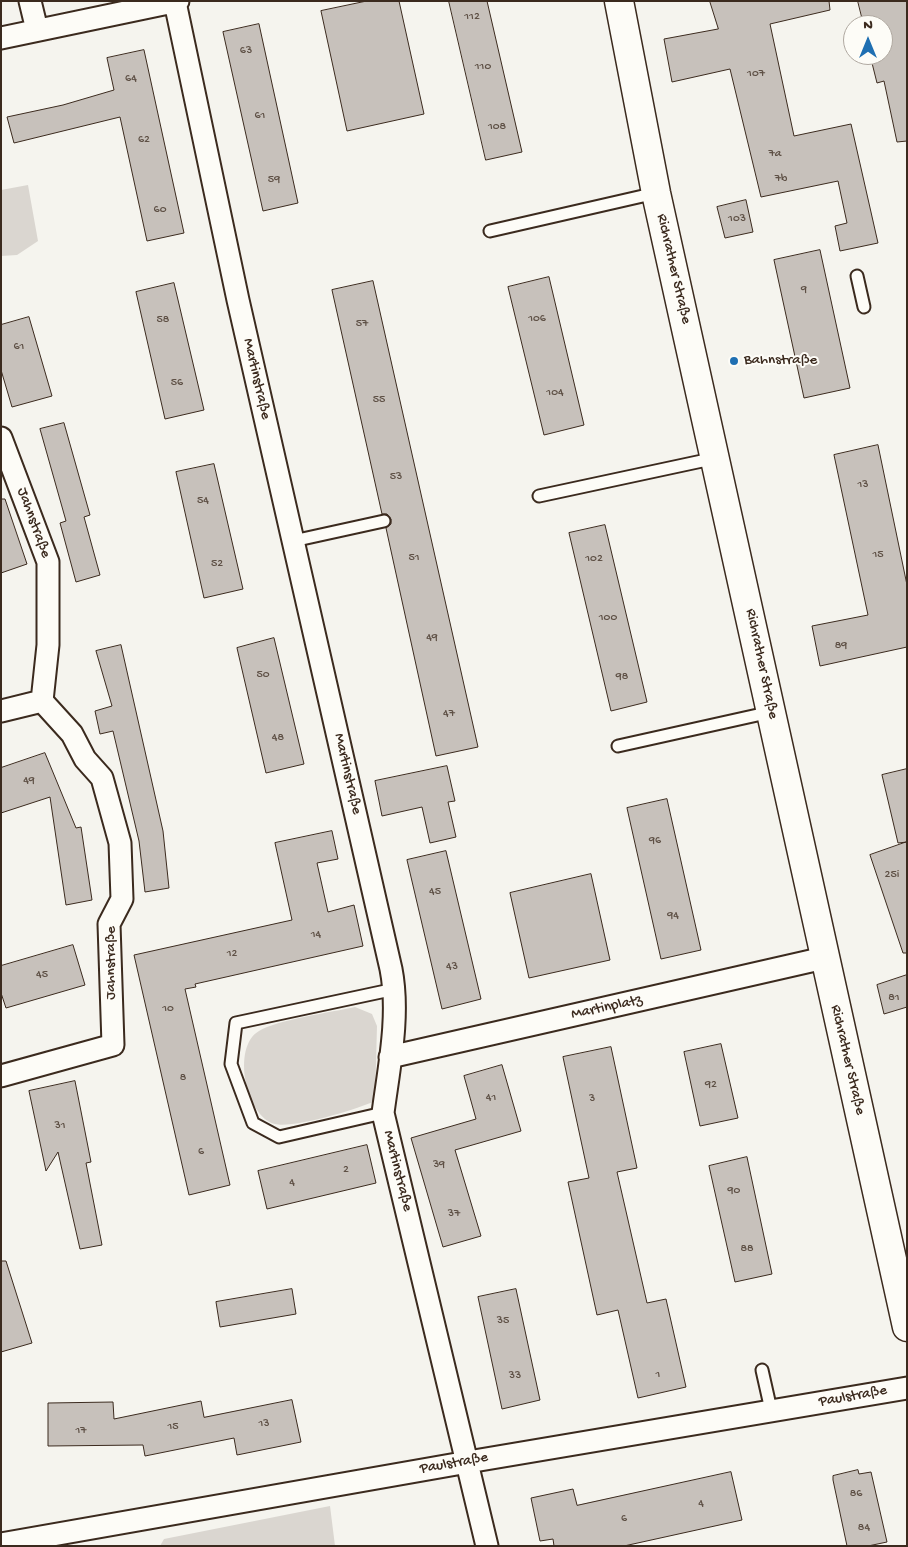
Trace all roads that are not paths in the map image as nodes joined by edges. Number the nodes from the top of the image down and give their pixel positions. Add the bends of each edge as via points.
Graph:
1 (30, 1) edge
2 (618, 1) edge
3 (177, 2) edge
4 (37, 30) junction
5 (1, 38) edge
6 (656, 194) junction
7 (490, 231) dead end
8 (857, 276) dead end
9 (864, 307) dead end
10 (1, 438) edge
11 (716, 458) junction
12 (539, 496) dead end
13 (384, 521) dead end
14 (293, 541) junction
15 (42, 701) junction
16 (1, 711) edge
17 (771, 712) junction
18 (618, 746) dead end
19 (824, 958) junction
20 (395, 990) junction
21 (390, 1057) junction
22 (1, 1076) edge
23 (383, 1113) junction
24 (907, 1327) edge
25 (762, 1370) dead end
26 (907, 1388) edge
27 (771, 1410) junction
28 (468, 1462) junction
29 (1, 1544) edge
30 (487, 1546) edge

1 - 4 street
2 - 6 street, Richrather Straße
3 - 4 street
3 - 14 street, Martinstraße via 238,300
4 - 5 street
6 - 7 lane
6 - 11 street, Richrather Straße
8 - 9 lane
10 - 15 street, Jahnstraße via 48,562 48,645
11 - 12 lane
11 - 17 street, Richrather Straße
13 - 14 lane
14 - 20 street, Martinstraße
15 - 16 street
15 - 22 street, Jahnstraße via 72,734 85,759 102,778 120,843 122,899 109,924 113,1045
17 - 18 lane
17 - 19 street, Richrather Straße
19 - 21 street, Martinplatz
19 - 24 street, Richrather Straße
20 - 21 street, Martinstraße
20 - 23 lane via 236,1023 231,1064 253,1123 279,1137
21 - 23 street, Martinstraße
23 - 28 street, Martinstraße
25 - 27 lane
26 - 27 street, Paulstraße
27 - 28 street, Paulstraße
28 - 29 street, Paulstraße
28 - 30 street, Martinstraße

